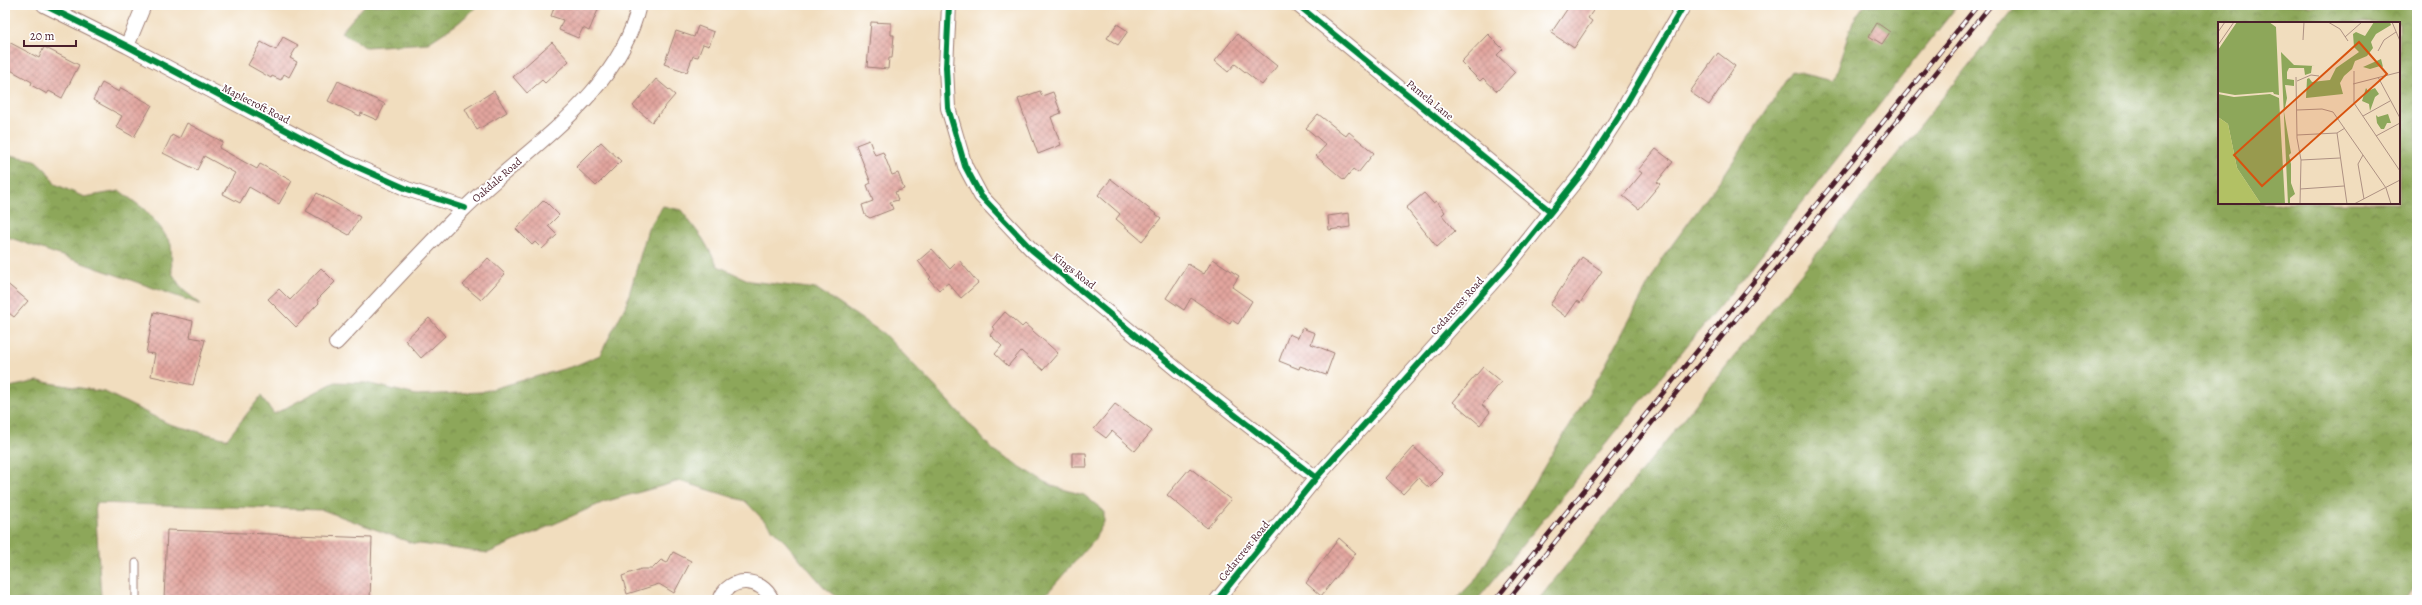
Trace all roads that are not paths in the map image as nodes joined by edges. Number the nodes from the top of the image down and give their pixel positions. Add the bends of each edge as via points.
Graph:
1 (44, 5) edge
2 (144, 5) edge
3 (639, 5) edge
4 (949, 5) edge
5 (1298, 5) edge
6 (1684, 5) edge
7 (127, 46) junction
8 (465, 208) junction
9 (1550, 212) junction
10 (336, 343) dead end
11 (1316, 478) junction
12 (136, 563) dead end
13 (136, 600) edge
14 (720, 600) edge
15 (772, 600) edge
16 (1217, 600) edge

1 - 7 street, Maplecroft Road
2 - 7 street
3 - 8 street, Oakdale Road via 628,39 607,71 572,114
4 - 11 street, Kings Road via 946,67 948,108 965,166 981,196 1032,250
5 - 9 street, Pamela Lane
6 - 9 street, Cedarcrest Road via 1619,116 1582,173
7 - 8 street, Maplecroft Road via 344,161 407,189
8 - 10 street, Oakdale Road
9 - 11 street, Cedarcrest Road via 1509,264
11 - 16 street, Cedarcrest Road
12 - 13 lane
14 - 15 street via 725,590 732,585 750,582 759,585

